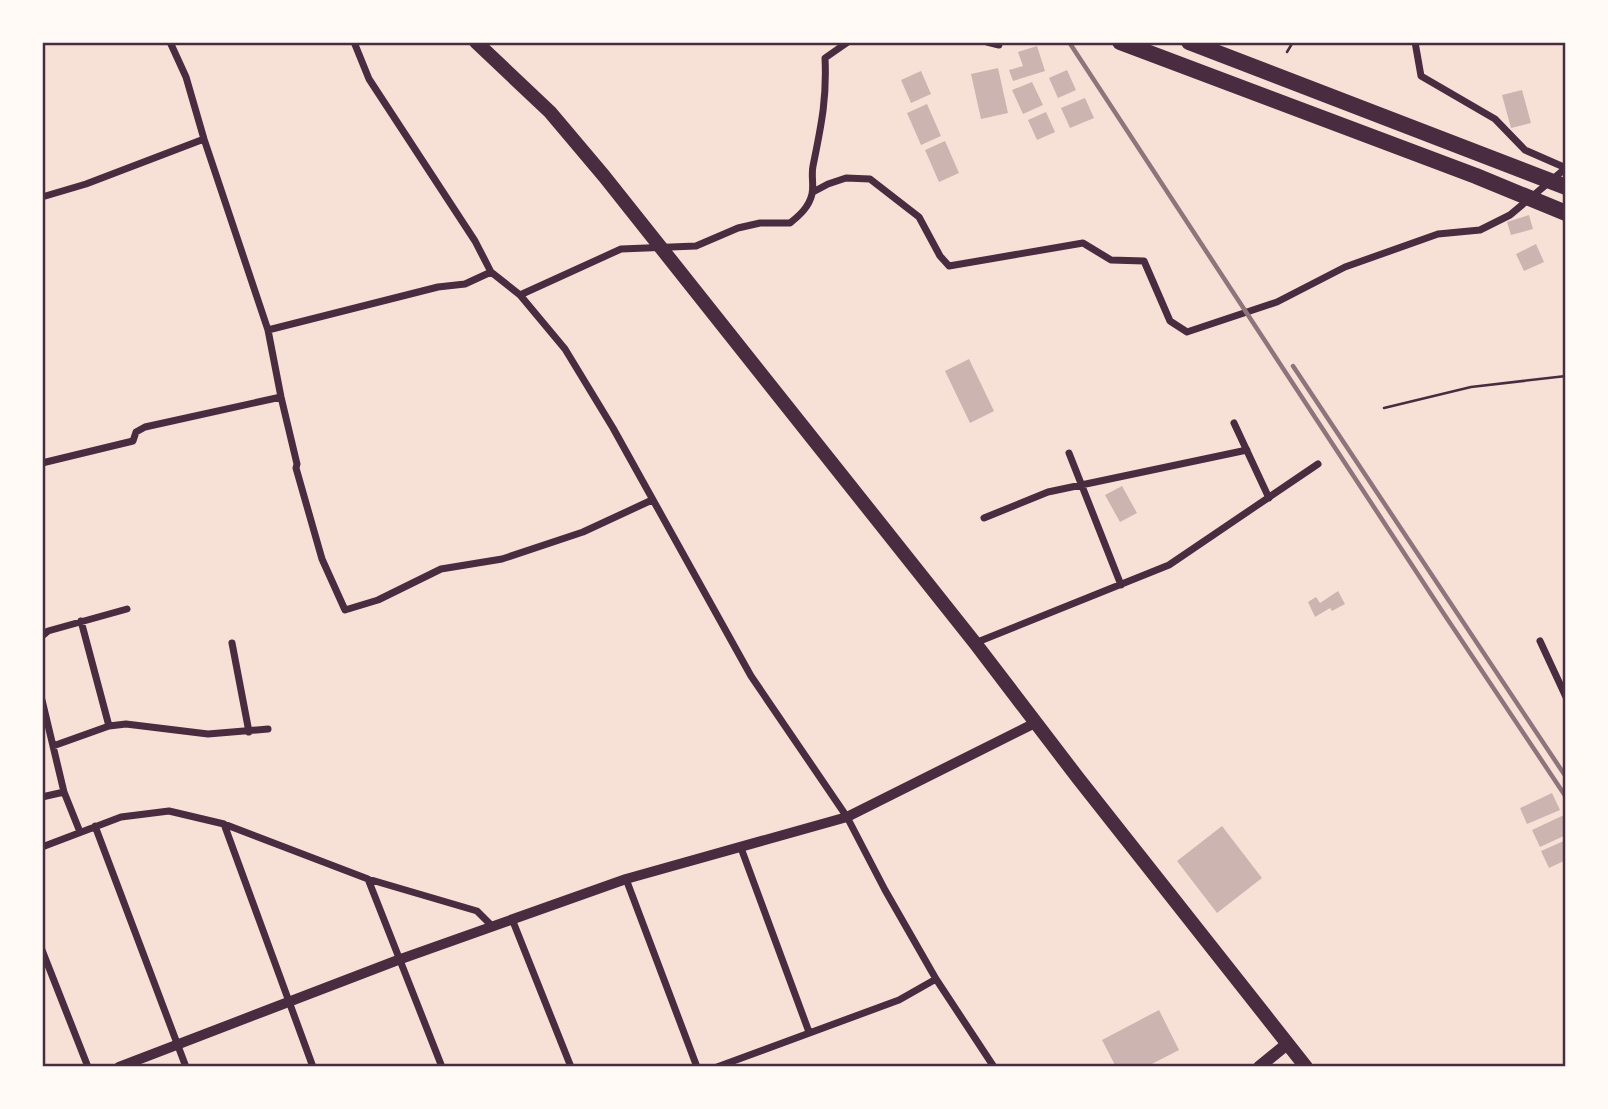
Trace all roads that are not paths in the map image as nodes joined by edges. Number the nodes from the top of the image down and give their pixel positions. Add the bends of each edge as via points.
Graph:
1 (170, 42) edge
2 (354, 42) edge
3 (476, 42) edge
4 (848, 42) edge
5 (987, 42) edge
6 (1121, 42) edge
7 (1188, 42) edge
8 (1415, 42) edge
9 (999, 45) dead end
10 (204, 139) junction
11 (1566, 168) edge
12 (1566, 187) edge
13 (813, 192) junction
14 (42, 197) edge
15 (1566, 213) edge
16 (661, 247) junction
17 (491, 272) junction
18 (520, 295) junction
19 (268, 330) junction
20 (281, 397) junction
21 (1234, 423) dead end
22 (1247, 450) junction
23 (1069, 453) dead end
24 (42, 463) edge
25 (1318, 464) dead end
26 (1080, 484) junction
27 (1269, 498) junction
28 (652, 500) junction
29 (984, 519) dead end
30 (1121, 584) junction
31 (127, 609) dead end
32 (80, 621) junction
33 (42, 636) edge
34 (1540, 641) dead end
35 (232, 643) dead end
36 (975, 643) junction
37 (1566, 697) edge
38 (42, 700) edge
39 (1035, 723) junction
40 (109, 726) junction
41 (268, 729) dead end
42 (249, 732) junction
43 (53, 746) junction
44 (64, 792) junction
45 (42, 797) edge
46 (847, 817) junction
47 (224, 824) junction
48 (95, 826) junction
49 (80, 832) junction
50 (42, 847) edge
51 (741, 848) junction
52 (368, 879) junction
53 (626, 879) junction
54 (512, 919) junction
55 (492, 926) junction
56 (42, 950) edge
57 (398, 960) junction
58 (936, 979) junction
59 (290, 1002) junction
60 (809, 1032) junction
61 (1287, 1044) junction
62 (177, 1045) junction
63 (88, 1067) edge
64 (119, 1067) edge
65 (186, 1067) edge
66 (313, 1067) edge
67 (442, 1067) edge
68 (571, 1067) edge
69 (697, 1067) edge
70 (717, 1067) edge
71 (994, 1067) edge
72 (1259, 1067) edge
73 (1306, 1067) edge

1 - 10 street via 186,77
2 - 17 street via 369,79
3 - 16 main road via 550,112
4 - 13 street via 825,58 827,90 812,170
5 - 9 street
6 - 15 highway
7 - 12 highway
8 - 11 street via 1421,76 1495,119 1525,150
10 - 14 street
10 - 19 street
11 - 13 street via 1510,215 1480,230 1438,234 1345,267 1277,302 1187,332 1170,321 1144,261 1111,260 1083,243 949,266 919,217 870,179 846,178
13 - 16 street via 803,212 790,223 760,223 696,246
16 - 18 street via 621,249
16 - 36 main road
17 - 18 street
17 - 19 street via 465,284 438,286
18 - 28 street via 565,349
19 - 20 street
20 - 24 street via 145,426 133,441
20 - 28 street via 322,559 345,610 378,600 441,569 502,559 583,532
21 - 22 street
22 - 26 street
22 - 27 street
23 - 26 street
25 - 27 street
26 - 29 street
26 - 30 street
27 - 30 street via 1169,565
28 - 46 street via 751,676
30 - 36 street
31 - 32 street
32 - 33 street
32 - 40 street
34 - 37 street
35 - 42 street
36 - 39 main road
38 - 43 street
39 - 46 street
39 - 61 main road
40 - 42 street via 208,734
40 - 43 street
41 - 42 street
43 - 44 street
44 - 45 street
44 - 49 street
46 - 51 street
46 - 58 street
47 - 48 street via 169,811 121,817
47 - 52 street
47 - 59 street
48 - 49 street
48 - 62 street
49 - 50 street
51 - 53 street
51 - 60 street
52 - 55 street via 477,911
52 - 57 street
53 - 54 street
53 - 69 street
54 - 55 street
54 - 68 street
55 - 57 street
56 - 63 street
57 - 59 street
57 - 67 street
58 - 60 street via 898,1000
58 - 71 street
59 - 62 street
59 - 66 street
60 - 70 street
61 - 72 main road
61 - 73 main road
62 - 64 street
62 - 65 street

